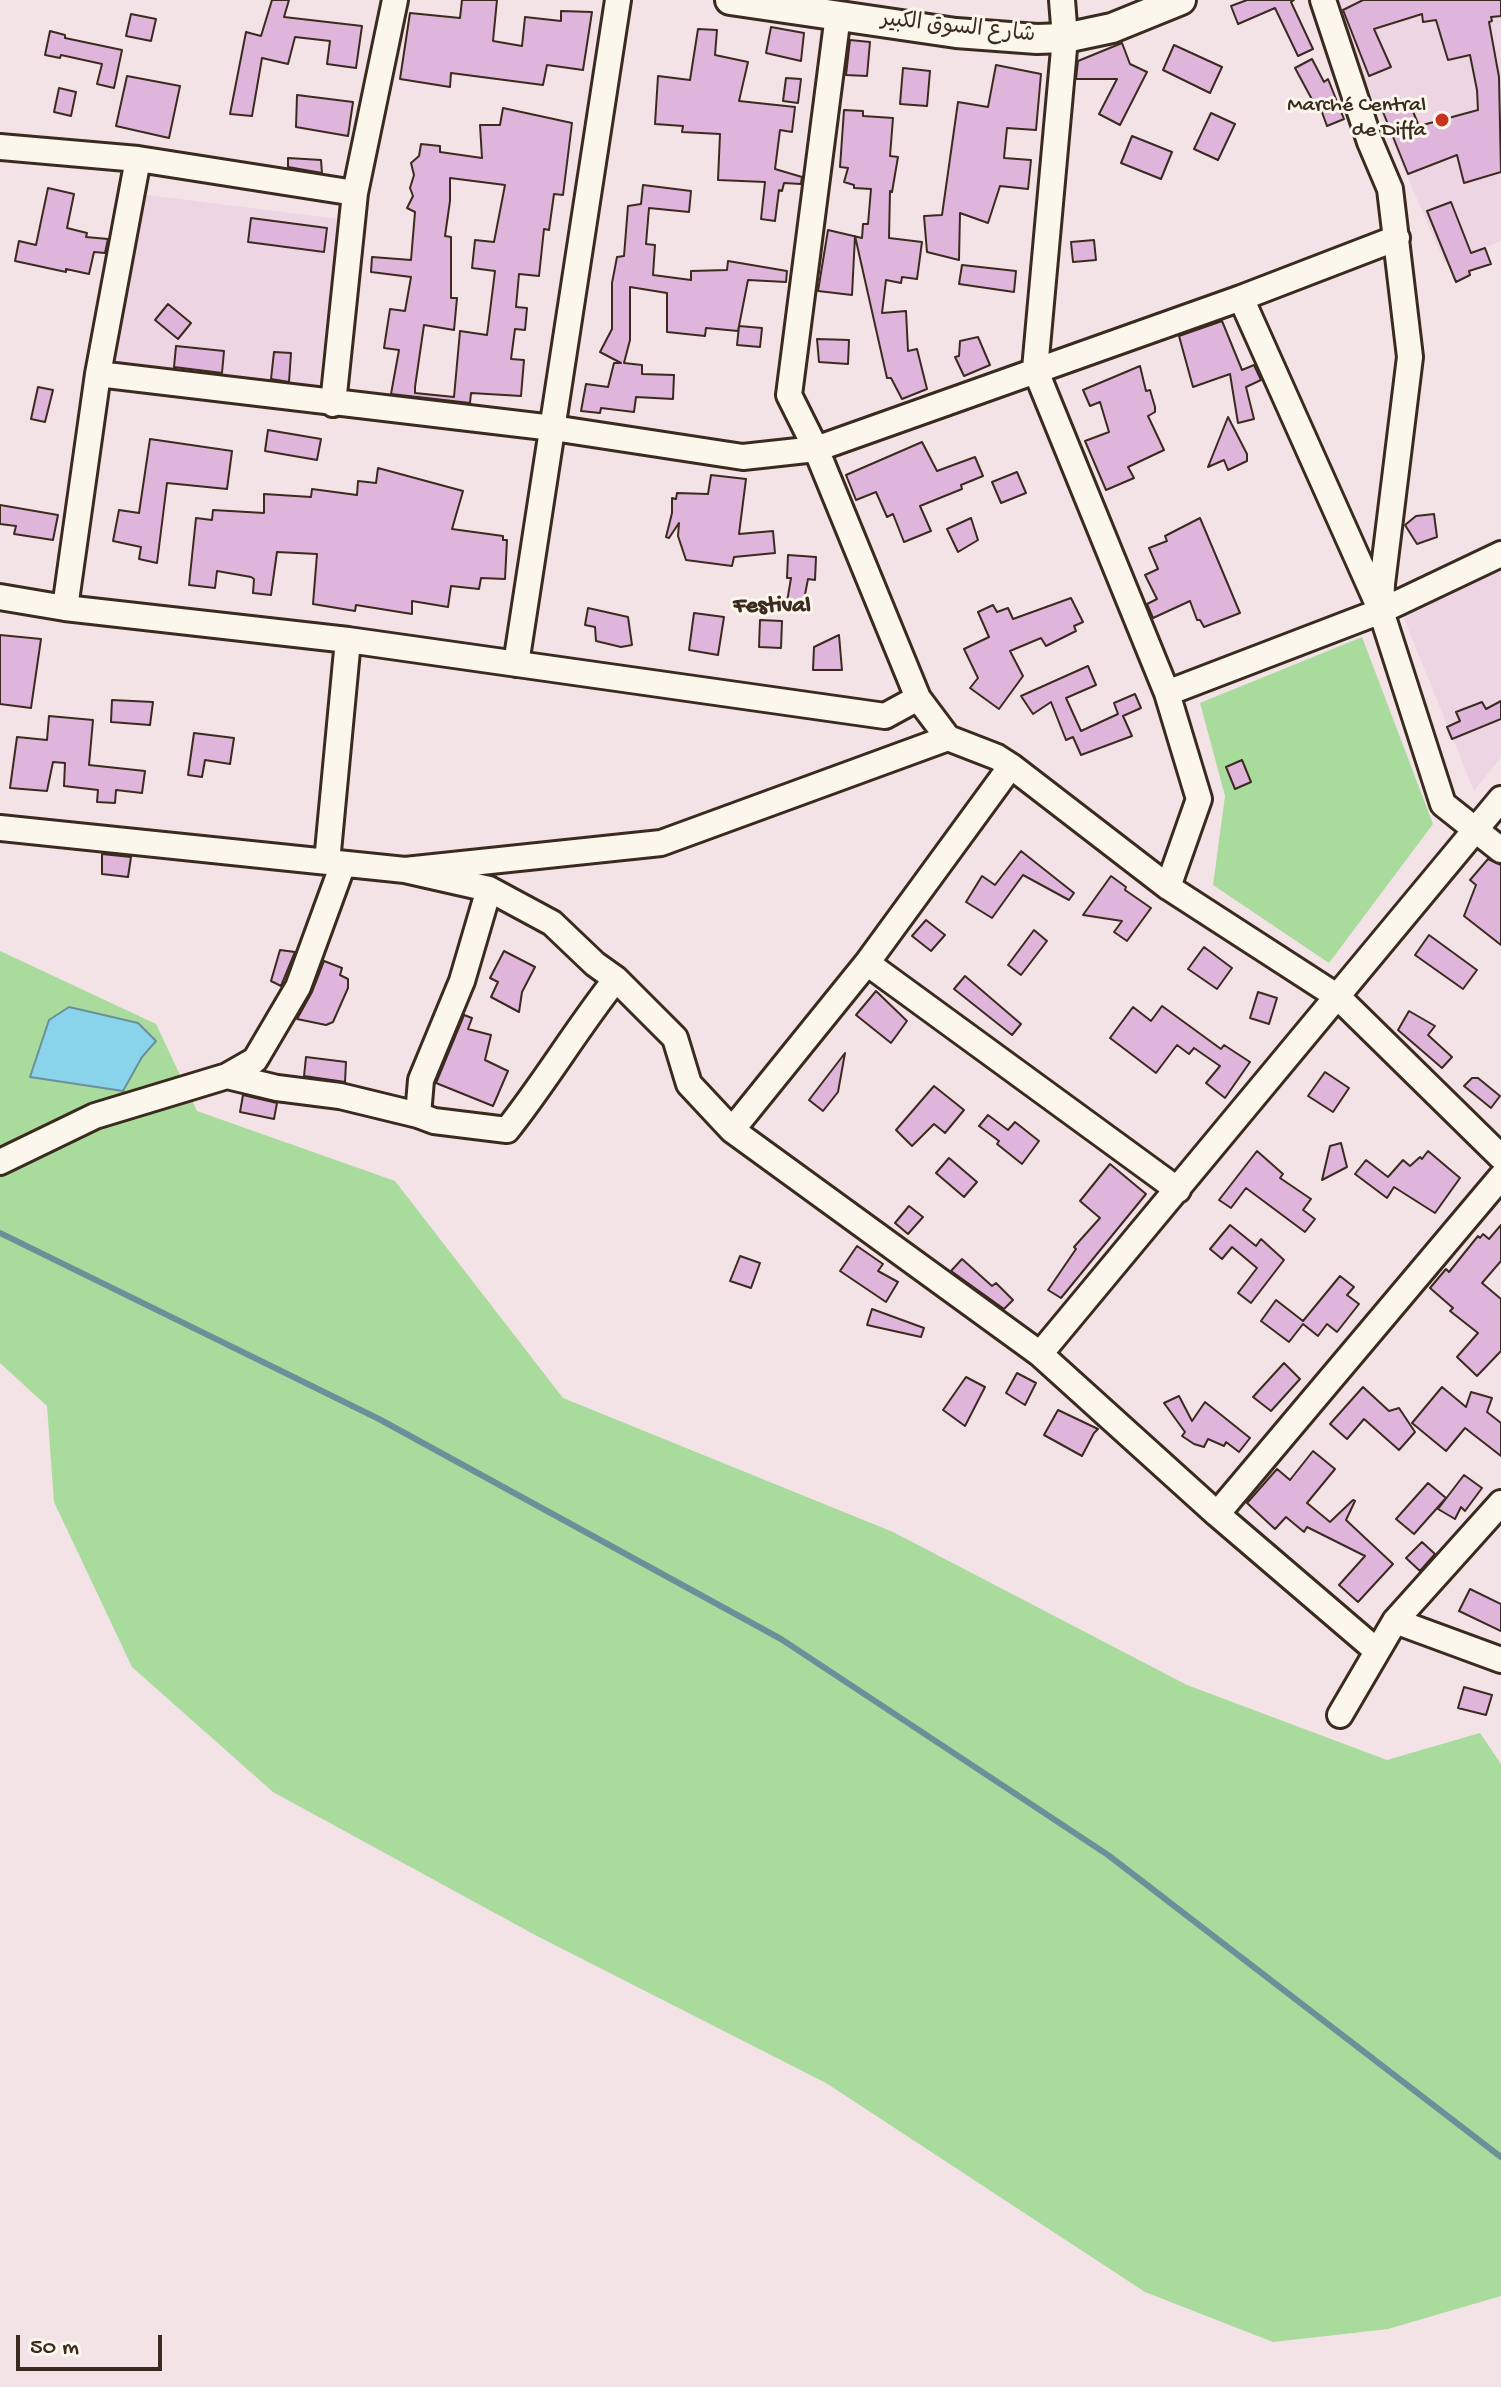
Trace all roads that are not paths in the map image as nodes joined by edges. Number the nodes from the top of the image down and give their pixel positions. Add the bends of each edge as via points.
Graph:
1 (395, 0) edge
2 (618, 0) edge
3 (730, 0) edge
4 (1062, 0) edge
5 (1181, 0) edge
6 (1323, 0) edge
7 (838, 15) junction
8 (1065, 38) junction
9 (0, 147) edge
10 (138, 159) junction
11 (355, 193) junction
12 (1397, 238) junction
13 (1241, 298) junction
14 (1035, 369) junction
15 (98, 374) junction
16 (333, 404) junction
17 (553, 428) junction
18 (816, 449) junction
19 (1501, 554) edge
20 (0, 597) edge
21 (65, 608) junction
22 (1381, 611) junction
23 (348, 640) junction
24 (516, 664) junction
25 (1167, 693) junction
26 (918, 698) junction
27 (948, 738) junction
28 (1011, 766) junction
29 (1501, 799) edge
30 (0, 828) edge
31 (1476, 830) junction
32 (1501, 850) edge
33 (335, 863) junction
34 (405, 870) junction
35 (1168, 887) junction
36 (489, 889) junction
37 (867, 963) junction
38 (616, 979) junction
39 (1338, 997) junction
40 (227, 1076) junction
41 (418, 1115) junction
42 (732, 1130) junction
43 (1501, 1157) edge
44 (0, 1162) edge
45 (1501, 1177) edge
46 (1178, 1190) junction
47 (1040, 1354) junction
48 (1501, 1503) edge
49 (1217, 1514) junction
50 (1395, 1621) junction
51 (1377, 1651) junction
52 (1501, 1660) edge
53 (1340, 1715) dead end

1 - 11 street
2 - 17 street
3 - 7 street, شارع السوق الكبير
4 - 8 street
5 - 8 street, شارع السوق الكبير via 1112,28
6 - 12 street via 1390,189
7 - 8 street, شارع السوق الكبير via 956,33
7 - 18 street via 789,395
8 - 14 street
9 - 10 street
10 - 11 street
10 - 15 street
11 - 16 street
12 - 13 street
12 - 22 street via 1410,357
13 - 14 street
13 - 22 street
14 - 18 street
14 - 25 street
15 - 16 street
15 - 21 street
16 - 17 street
17 - 18 street via 743,457
17 - 24 street
18 - 26 street
19 - 22 street
20 - 21 street
21 - 23 street
22 - 25 street
22 - 31 street via 1443,804
23 - 24 street
23 - 33 street
24 - 26 street via 885,716
25 - 35 street via 1199,799
26 - 27 street
27 - 28 street
27 - 34 street via 661,843
28 - 35 street
28 - 37 street
29 - 31 street
30 - 33 street
31 - 32 street
31 - 39 street
33 - 34 street
33 - 40 street via 298,987 255,1060
34 - 36 street
35 - 39 street
36 - 38 street via 552,923
36 - 41 street via 462,981 421,1080
37 - 42 street
37 - 46 street
38 - 41 street via 507,1130
38 - 42 street via 675,1038 689,1084
39 - 43 street
39 - 46 street
40 - 41 street
40 - 44 street via 95,1116
42 - 47 street
45 - 49 street
46 - 47 street
47 - 49 street
48 - 50 street
49 - 51 street
50 - 51 street
50 - 52 street
51 - 53 street

